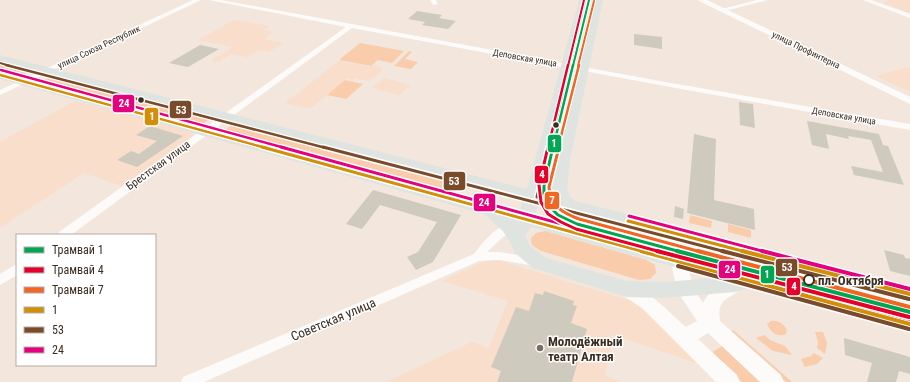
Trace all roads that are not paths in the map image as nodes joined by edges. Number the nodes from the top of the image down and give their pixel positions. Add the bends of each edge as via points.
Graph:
1 (198, 0) edge
2 (212, 0) edge
3 (584, 0) edge
4 (598, 0) edge
5 (701, 0) edge
6 (765, 0) edge
7 (866, 0) edge
8 (721, 10) junction
9 (910, 16) edge
10 (351, 26) junction
11 (0, 58) edge
12 (567, 66) junction
13 (584, 69) junction
14 (48, 70) junction
15 (0, 75) edge
16 (24, 82) junction
17 (0, 93) edge
18 (910, 101) edge
19 (225, 116) junction
20 (910, 127) edge
21 (204, 131) junction
22 (495, 186) junction
23 (532, 196) junction
24 (570, 205) junction
25 (483, 207) junction
26 (526, 219) junction
27 (655, 228) junction
28 (64, 234) edge
29 (514, 234) junction
30 (478, 257) junction
31 (679, 261) junction
32 (540, 263) junction
33 (16, 269) edge
34 (0, 280) edge
35 (741, 282) junction
36 (685, 288) junction
37 (627, 290) junction
38 (910, 294) edge
39 (910, 324) edge
40 (711, 325) junction
41 (685, 338) junction
42 (188, 382) edge
43 (730, 382) edge
44 (774, 382) edge

1 - 14 street, улица Союза Республик
2 - 10 street, Деповская улица
3 - 12 main road
4 - 13 main road
5 - 8 street, улица Профинтерна
6 - 8 street
7 - 9 street
8 - 18 street, улица Профинтерна
10 - 12 street, Деповская улица
10 - 19 street, Брестская улица
11 - 14 main road
12 - 13 street, Деповская улица
12 - 23 main road
13 - 20 street, Деповская улица
13 - 24 main road via 559,189 563,200
14 - 16 street, улица Союза Республик
14 - 19 main road
15 - 16 main road
16 - 17 street, улица Союза Республик
16 - 21 main road
19 - 21 street, Брестская улица
19 - 22 main road
21 - 25 main road
21 - 28 street, Брестская улица
22 - 23 main road
22 - 25 main road via 492,198
23 - 24 main road
23 - 26 main road
24 - 27 main road
25 - 26 main road
25 - 29 main road via 500,218
26 - 29 main road
26 - 31 main road
27 - 31 street via 669,243
27 - 38 main road
29 - 30 street via 495,237
29 - 32 main road via 521,248
30 - 32 street via 499,256
30 - 42 street, Советская улица
31 - 35 main road
31 - 36 street
32 - 37 main road
33 - 34 street
35 - 36 main road
35 - 39 main road
35 - 40 street via 716,297 710,309
36 - 37 main road
36 - 40 street
37 - 41 street via 649,304
40 - 41 street via 701,327
40 - 44 street
41 - 43 street

